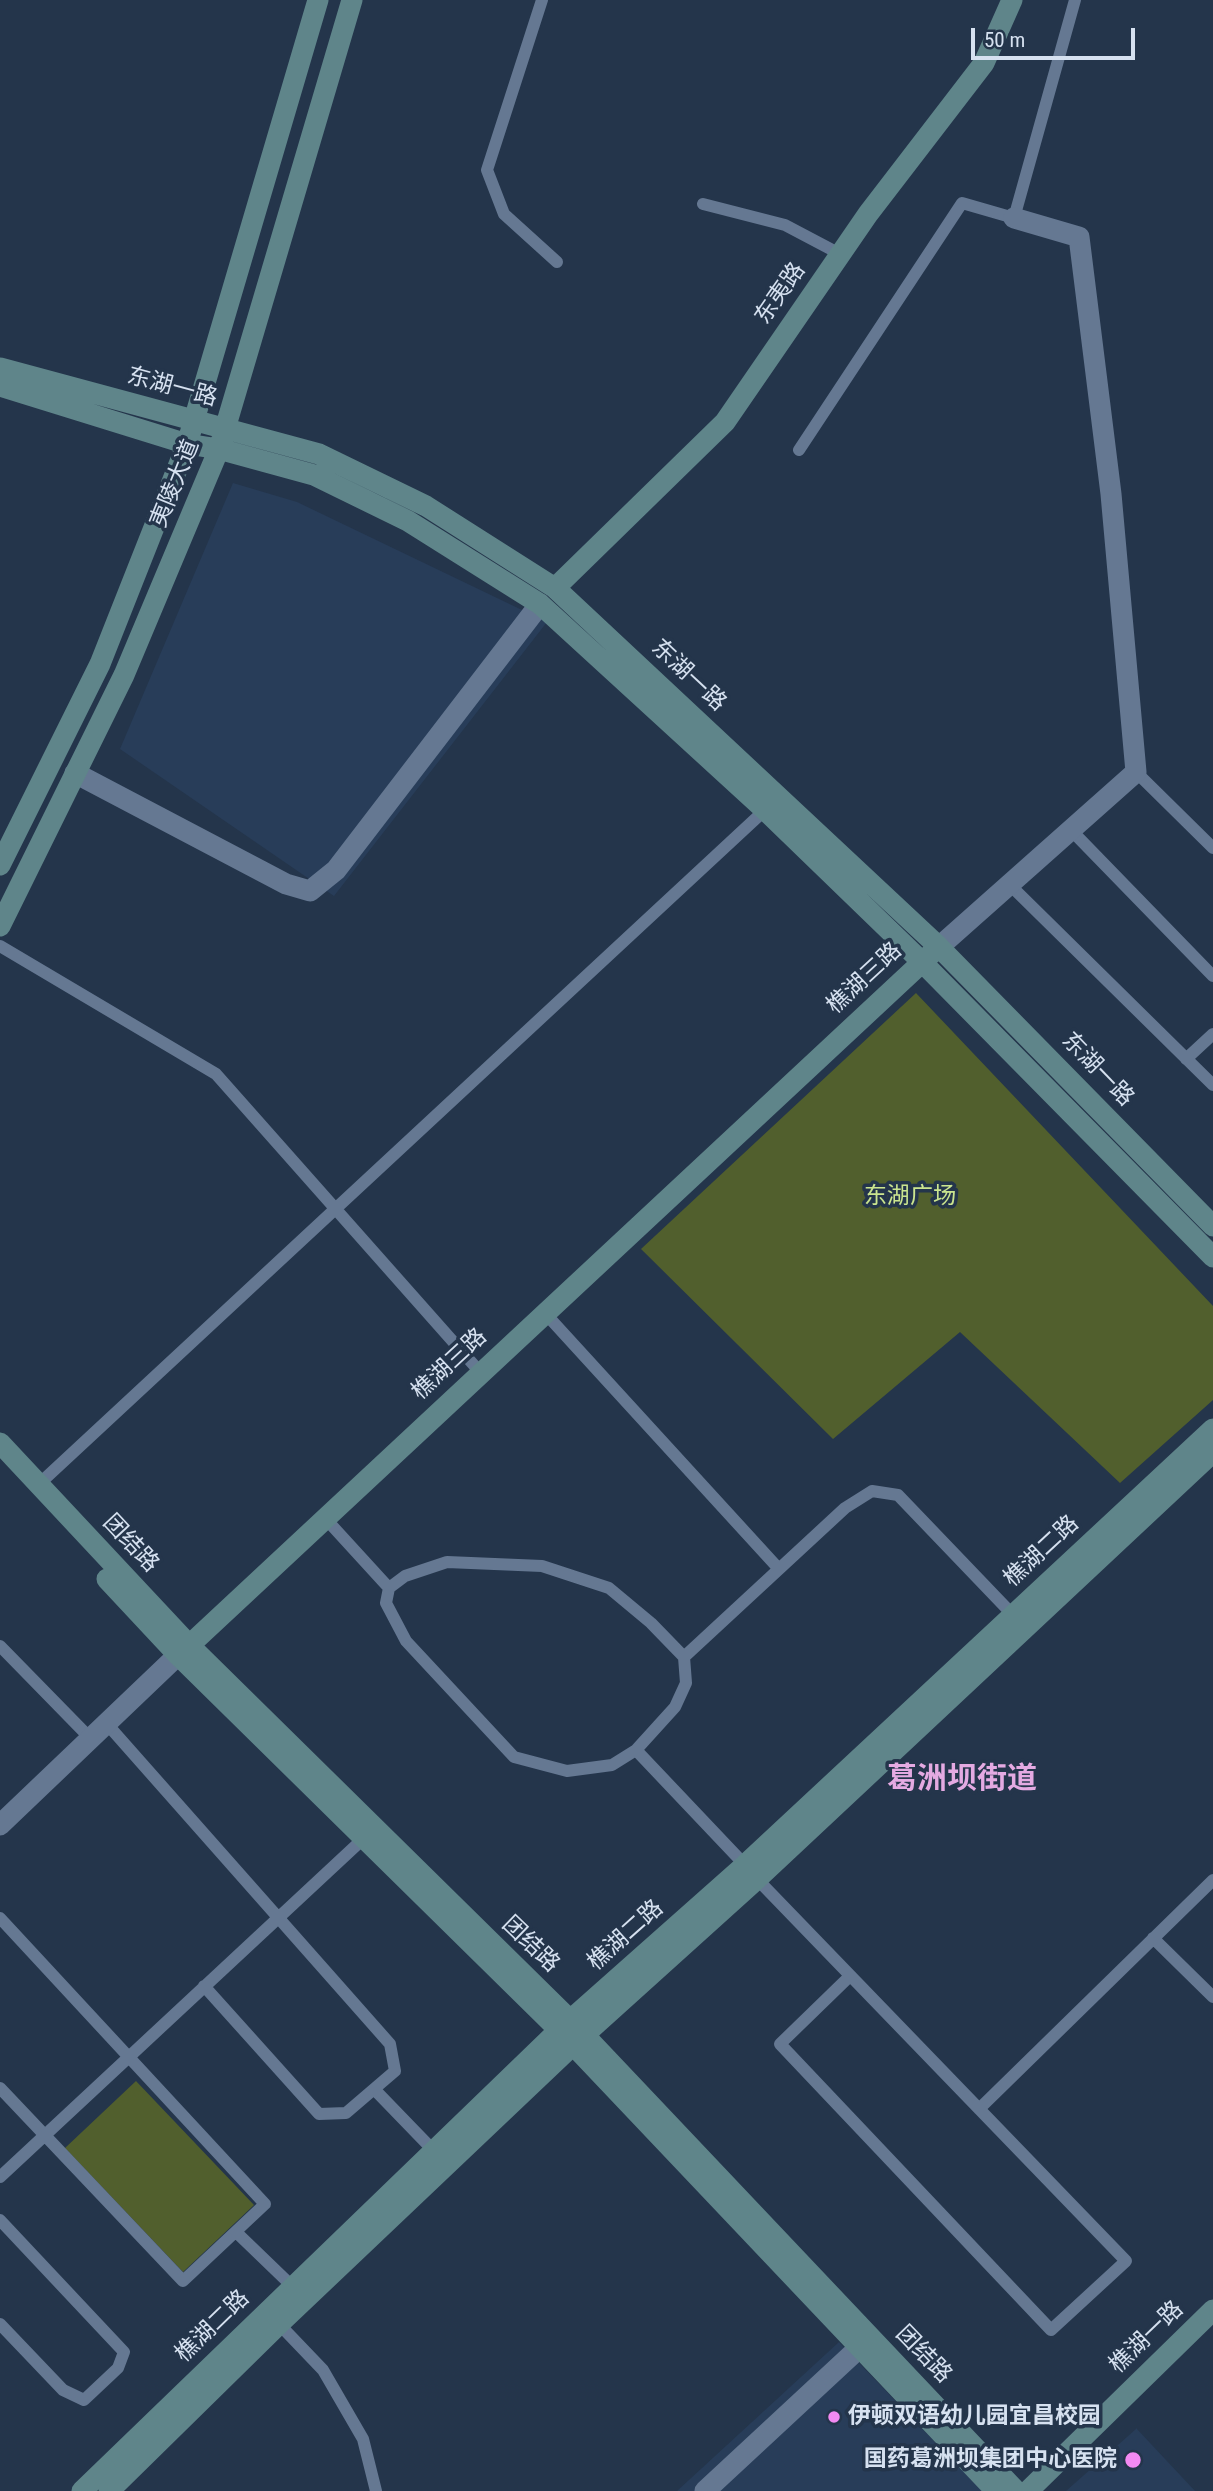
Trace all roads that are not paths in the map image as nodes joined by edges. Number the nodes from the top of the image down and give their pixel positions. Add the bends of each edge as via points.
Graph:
1 (318, 0) edge
2 (352, 0) edge
3 (542, 0) edge
4 (1012, 0) edge
5 (1076, 0) edge
6 (703, 204) dead end
7 (1014, 218) junction
8 (840, 254) junction
9 (556, 262) dead end
10 (0, 368) edge
11 (0, 386) edge
12 (193, 422) junction
13 (222, 439) junction
14 (187, 444) junction
15 (799, 450) dead end
16 (555, 588) junction
17 (540, 604) junction
18 (1136, 772) junction
19 (75, 773) junction
20 (765, 810) junction
21 (1071, 830) junction
22 (1213, 848) edge
23 (2, 854) edge
24 (1009, 884) junction
25 (0, 926) edge
26 (0, 946) edge
27 (939, 947) junction
28 (922, 962) junction
29 (1213, 976) edge
30 (1213, 1034) edge
31 (1186, 1059) junction
32 (1213, 1085) edge
33 (334, 1208) junction
34 (1213, 1226) edge
35 (1213, 1257) edge
36 (544, 1312) junction
37 (480, 1372) junction
38 (1213, 1429) edge
39 (0, 1443) edge
40 (1213, 1452) edge
41 (0, 1465) edge
42 (38, 1485) junction
43 (325, 1518) junction
44 (779, 1569) junction
45 (389, 1588) junction
46 (1013, 1615) junction
47 (0, 1646) edge
48 (184, 1650) junction
49 (684, 1657) junction
50 (99, 1732) junction
51 (636, 1750) junction
52 (0, 1824) edge
53 (363, 1839) junction
54 (751, 1872) junction
55 (1213, 1880) edge
56 (0, 1918) edge
57 (278, 1918) junction
58 (1153, 1938) junction
59 (850, 1976) junction
60 (204, 1986) junction
61 (1213, 1997) edge
62 (571, 2032) junction
63 (128, 2056) junction
64 (0, 2088) edge
65 (374, 2090) junction
66 (979, 2109) junction
67 (44, 2135) junction
68 (433, 2150) junction
69 (0, 2177) edge
70 (0, 2220) edge
71 (236, 2232) junction
72 (292, 2286) junction
73 (1213, 2310) edge
74 (0, 2324) edge
75 (279, 2324) junction
76 (859, 2348) junction
77 (82, 2491) edge
78 (109, 2491) edge
79 (376, 2491) edge
80 (705, 2491) edge
81 (996, 2491) edge
82 (1017, 2491) edge
83 (1028, 2491) edge

1 - 12 main road, 夷陵大道
2 - 13 main road, 夷陵大道
3 - 9 lane via 487,170 504,214
4 - 8 main road, 东夷路 via 984,62
5 - 7 lane
6 - 8 lane via 785,225
7 - 15 lane via 962,203
7 - 18 street via 1079,237 1111,494
8 - 16 main road, 东夷路 via 725,422
10 - 12 main road, 东湖一路
11 - 14 main road
12 - 13 main road, 东湖一路
12 - 14 main road, 夷陵大道
13 - 14 main road
13 - 16 main road, 东湖一路 via 319,454 426,506
13 - 17 main road via 314,475 396,515
13 - 19 main road, 夷陵大道 via 124,675
14 - 23 main road, 夷陵大道 via 100,664
16 - 27 main road, 东湖一路
17 - 19 street via 376,820 335,870 310,891 286,884
17 - 20 main road
18 - 21 street
18 - 22 lane
19 - 25 main road, 夷陵大道
20 - 28 main road
20 - 33 lane
21 - 24 street
21 - 29 lane
24 - 27 street
24 - 31 lane
26 - 33 lane via 216,1074
27 - 28 main road, 樵湖三路
27 - 34 main road, 东湖一路
28 - 35 main road
28 - 36 main road, 樵湖三路
30 - 31 lane
31 - 32 lane
33 - 37 lane
33 - 42 lane
36 - 37 main road, 樵湖三路
36 - 44 lane
37 - 43 main road, 樵湖三路
38 - 46 main road, 樵湖二路
39 - 42 main road, 团结路
40 - 54 main road, 樵湖二路
41 - 48 main road, 团结路
42 - 48 main road, 团结路
43 - 45 lane
43 - 48 main road, 樵湖三路
44 - 46 lane via 845,1508 872,1491 898,1495
44 - 49 lane
45 - 49 lane via 405,1576 447,1562 542,1566 609,1588
45 - 51 lane via 386,1603 406,1641 514,1757 567,1771 612,1765
46 - 54 main road, 樵湖二路
47 - 50 lane
48 - 50 street, 樵湖三路
48 - 53 main road, 团结路
48 - 62 main road, 团结路
49 - 51 lane via 686,1682 675,1707
50 - 52 street, 樵湖三路
50 - 57 lane
51 - 54 lane
53 - 57 lane
53 - 62 main road, 团结路
54 - 59 lane
54 - 62 main road, 樵湖二路
55 - 58 lane
56 - 63 lane
57 - 60 lane
57 - 65 lane via 390,2044 395,2071
58 - 61 lane
58 - 66 lane
59 - 66 lane
59 - 66 lane via 780,2044 1051,2330 1126,2261
60 - 63 lane
60 - 65 lane via 319,2114 346,2113
62 - 68 main road, 樵湖二路
62 - 75 main road, 樵湖二路
62 - 76 main road, 团结路
62 - 82 main road, 团结路
63 - 67 lane
63 - 71 lane via 265,2204
64 - 67 lane
65 - 68 lane
67 - 69 lane
67 - 71 lane via 183,2281
68 - 72 main road, 樵湖二路
70 - 74 lane via 124,2352 118,2368 84,2400 64,2390
71 - 72 lane
72 - 77 main road, 樵湖二路
73 - 83 main road, 樵湖一路
75 - 78 main road, 樵湖二路
75 - 79 lane via 323,2370 363,2439
76 - 80 street
76 - 81 main road, 团结路

